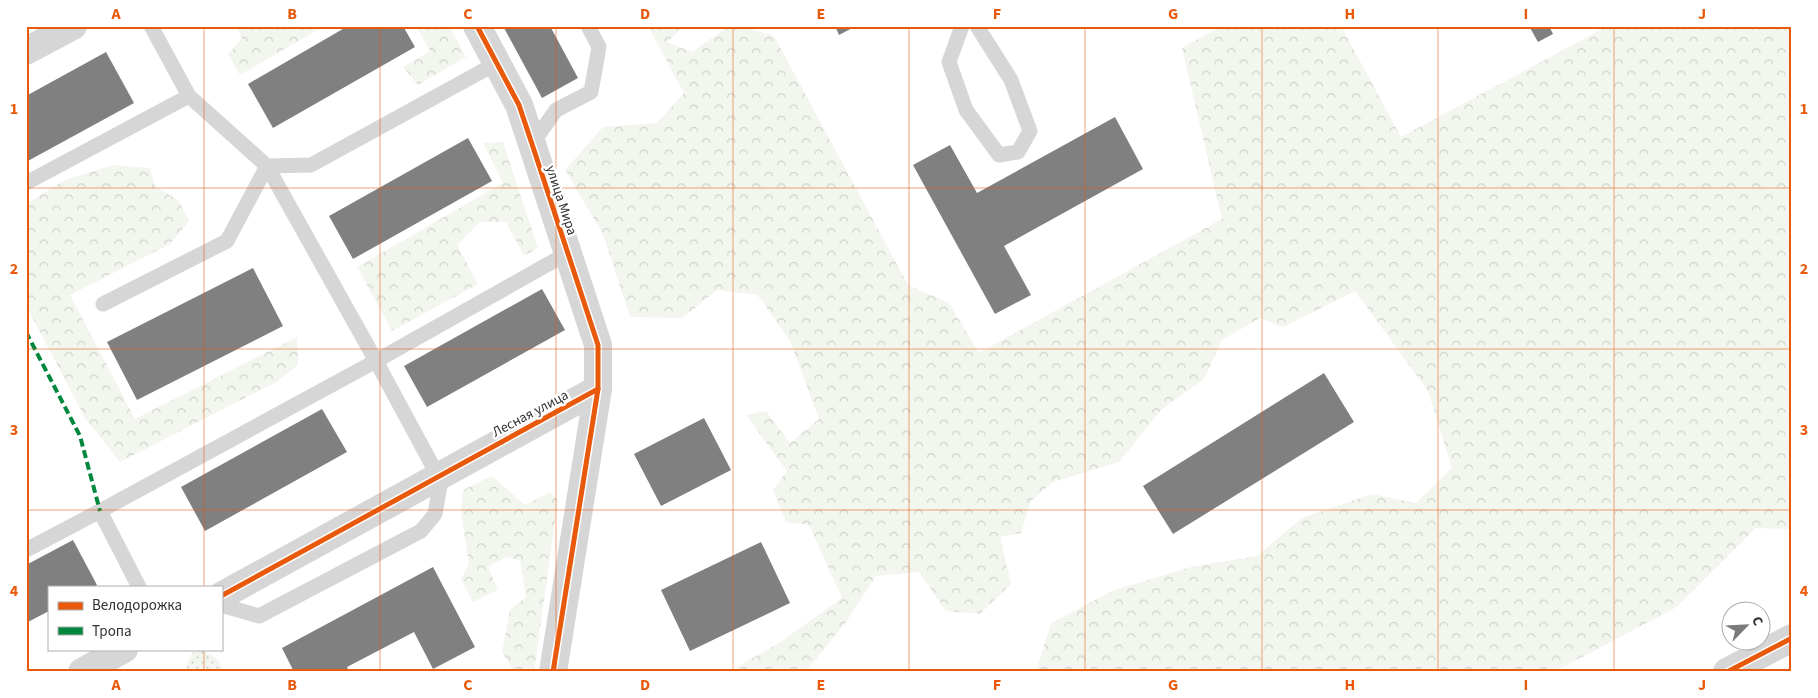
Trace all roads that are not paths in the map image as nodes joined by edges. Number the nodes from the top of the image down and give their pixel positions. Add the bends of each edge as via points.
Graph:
1 (73, 26) edge
2 (151, 26) edge
3 (477, 26) edge
4 (588, 26) edge
5 (962, 26) edge
6 (977, 26) edge
7 (26, 51) edge
8 (497, 63) junction
9 (189, 96) junction
10 (532, 144) junction
11 (267, 166) junction
12 (26, 183) edge
13 (568, 253) junction
14 (103, 304) dead end
15 (376, 361) junction
16 (598, 389) junction
17 (438, 476) junction
18 (100, 511) junction
19 (26, 550) edge
20 (138, 586) edge
21 (222, 595) edge
22 (222, 605) edge
23 (1792, 638) edge
24 (122, 650) edge
25 (82, 672) edge
26 (553, 672) edge
27 (1727, 672) edge

1 - 7 street
2 - 9 lane
3 - 8 street, улица Мира
4 - 10 lane via 599,47 591,92 556,110
5 - 6 lane via 949,62 966,110 999,155 1018,152 1030,131 1011,80
8 - 10 street, улица Мира via 519,105
8 - 11 lane via 311,165
9 - 11 lane
9 - 12 lane
10 - 13 street, улица Мира
11 - 14 lane via 227,241
11 - 15 lane
13 - 15 lane
13 - 16 street, улица Мира via 598,345
15 - 17 lane
15 - 18 lane
16 - 17 street, Лесная улица
16 - 26 street
17 - 21 street, Лесная улица
17 - 22 lane via 440,486 436,514 421,531 258,616
18 - 19 lane
18 - 20 lane
23 - 27 street
24 - 25 street

